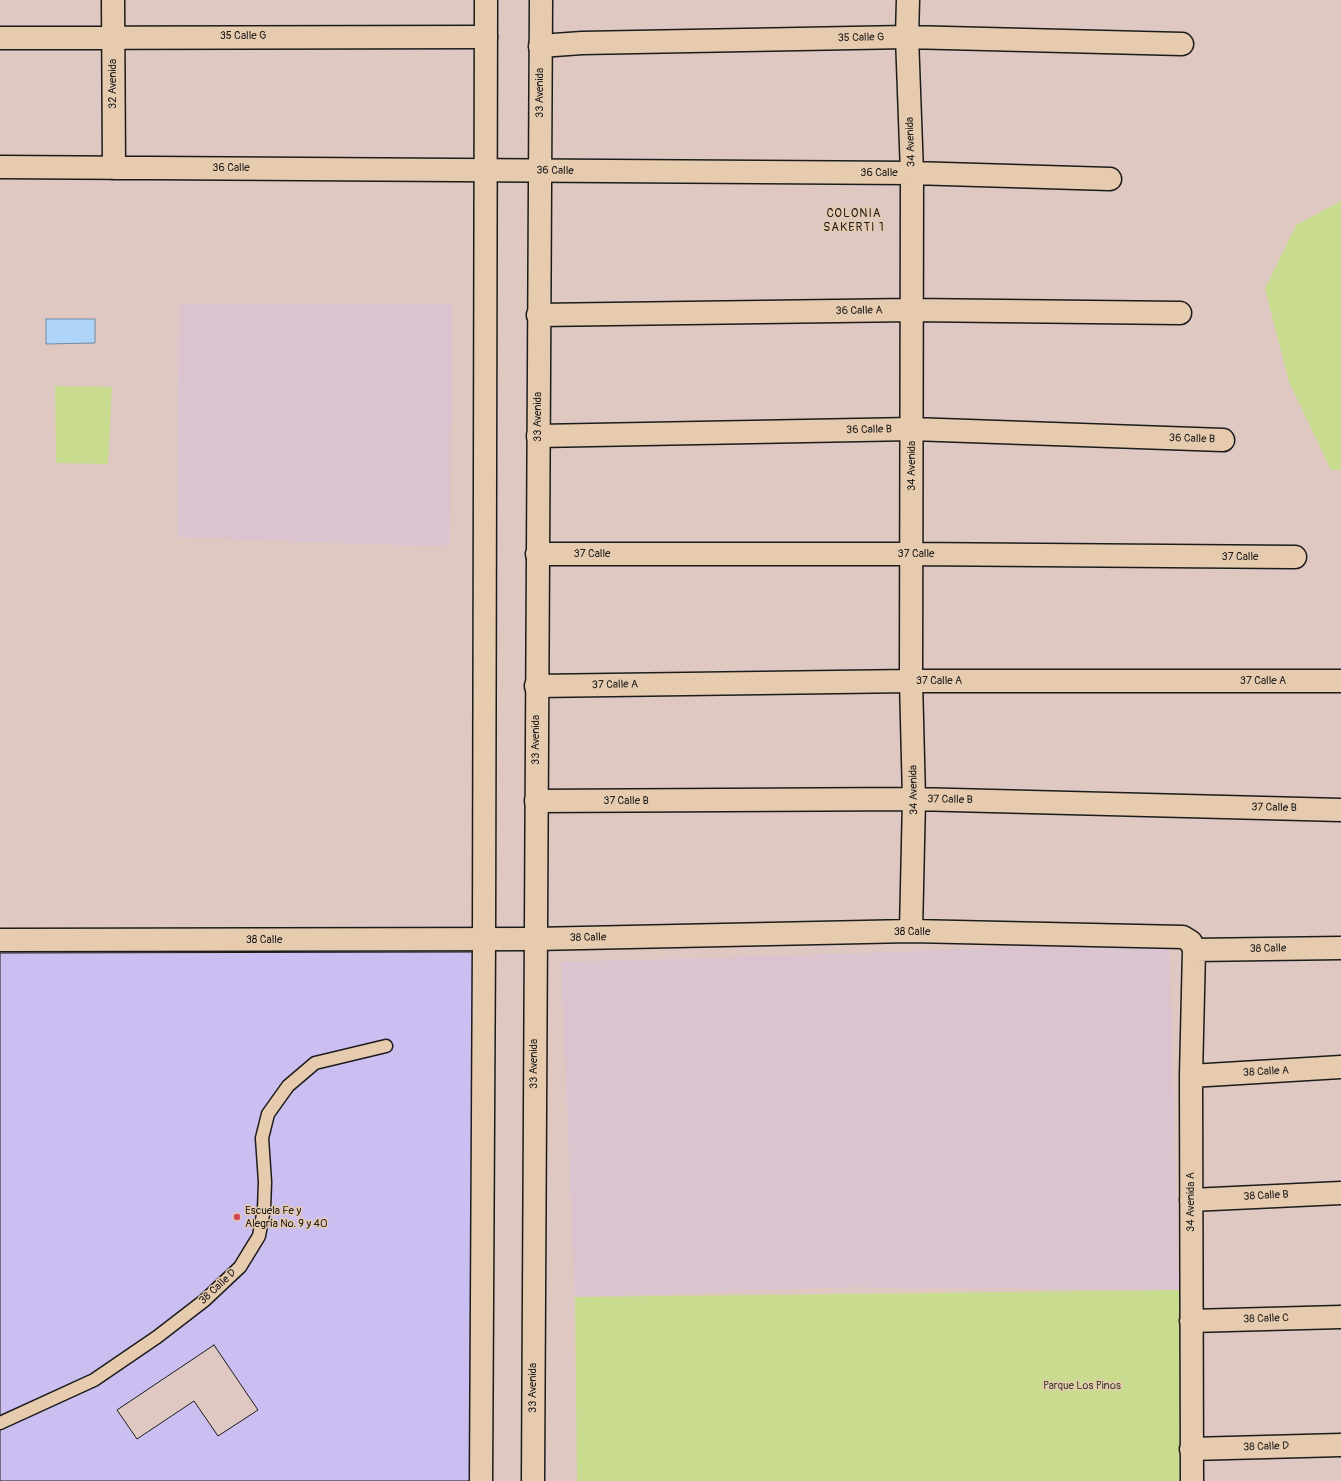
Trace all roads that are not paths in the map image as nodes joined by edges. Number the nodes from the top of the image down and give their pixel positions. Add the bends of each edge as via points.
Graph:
1 (113, 0) edge
2 (486, 0) edge
3 (541, 0) edge
4 (908, 0) edge
5 (113, 37) junction
6 (486, 37) junction
7 (907, 37) junction
8 (0, 38) edge
9 (1182, 44) dead end
10 (540, 46) junction
11 (0, 167) edge
12 (114, 168) junction
13 (485, 169) junction
14 (539, 171) junction
15 (912, 173) junction
16 (1110, 179) dead end
17 (911, 310) junction
18 (1180, 313) dead end
19 (538, 315) junction
20 (912, 429) junction
21 (538, 436) junction
22 (1223, 440) dead end
23 (537, 554) junction
24 (912, 554) junction
25 (1296, 558) dead end
26 (911, 681) junction
27 (1341, 681) edge
28 (536, 686) junction
29 (914, 799) junction
30 (536, 801) junction
31 (1341, 810) edge
32 (911, 932) junction
33 (484, 939) junction
34 (0, 940) edge
35 (535, 940) junction
36 (1341, 948) edge
37 (1194, 950) junction
38 (386, 1046) dead end
39 (1341, 1067) edge
40 (1191, 1076) junction
41 (1341, 1193) edge
42 (1191, 1200) junction
43 (1341, 1317) edge
44 (1191, 1321) junction
45 (0, 1423) edge
46 (1341, 1445) edge
47 (1191, 1449) junction
48 (481, 1481) edge
49 (533, 1481) edge
50 (1192, 1481) edge

1 - 5 street, 32 Avenida
2 - 6 street
3 - 10 street, 33 Avenida
4 - 7 street, 34 Avenida
5 - 6 street, 35 Calle G
5 - 8 street, 35 Calle G
5 - 12 street, 32 Avenida
6 - 13 street
7 - 9 street, 35 Calle G
7 - 10 street, 35 Calle G
7 - 15 street, 34 Avenida
10 - 14 street, 33 Avenida
11 - 12 street, 36 Calle
12 - 13 street, 36 Calle
13 - 14 street, 36 Calle
13 - 33 street
14 - 15 street, 36 Calle
14 - 19 street, 33 Avenida
15 - 16 street, 36 Calle
15 - 17 street, 34 Avenida
17 - 18 street, 36 Calle A
17 - 19 street, 36 Calle A
17 - 20 street, 34 Avenida
19 - 21 street, 33 Avenida
20 - 21 street, 36 Calle B
20 - 22 street, 36 Calle B
20 - 24 street, 34 Avenida
21 - 23 street, 33 Avenida
23 - 24 street, 37 Calle
23 - 28 street, 33 Avenida
24 - 25 street, 37 Calle
24 - 26 street, 34 Avenida
26 - 27 street, 37 Calle A
26 - 28 street, 37 Calle A
26 - 29 street, 34 Avenida
28 - 30 street, 33 Avenida
29 - 30 street, 37 Calle B
29 - 31 street, 37 Calle B
29 - 32 street, 34 Avenida
30 - 35 street, 33 Avenida
32 - 35 street, 38 Calle
32 - 37 street, 38 Calle via 1175,936 1191,942
33 - 34 street, 38 Calle
33 - 35 street, 38 Calle
33 - 48 street
35 - 49 street, 33 Avenida
36 - 37 street, 38 Calle
37 - 40 street, 34 Avenida A
38 - 45 lane, 38 Calle D via 315,1063 288,1086 268,1114 262,1138 264,1209 259,1236 240,1267 205,1300 94,1380
39 - 40 street, 38 Calle A
40 - 42 street, 34 Avenida A
41 - 42 street, 38 Calle B
42 - 44 street, 34 Avenida A
43 - 44 street, 38 Calle C
44 - 47 street, 34 Avenida A
46 - 47 street, 38 Calle D
47 - 50 street, 34 Avenida A

